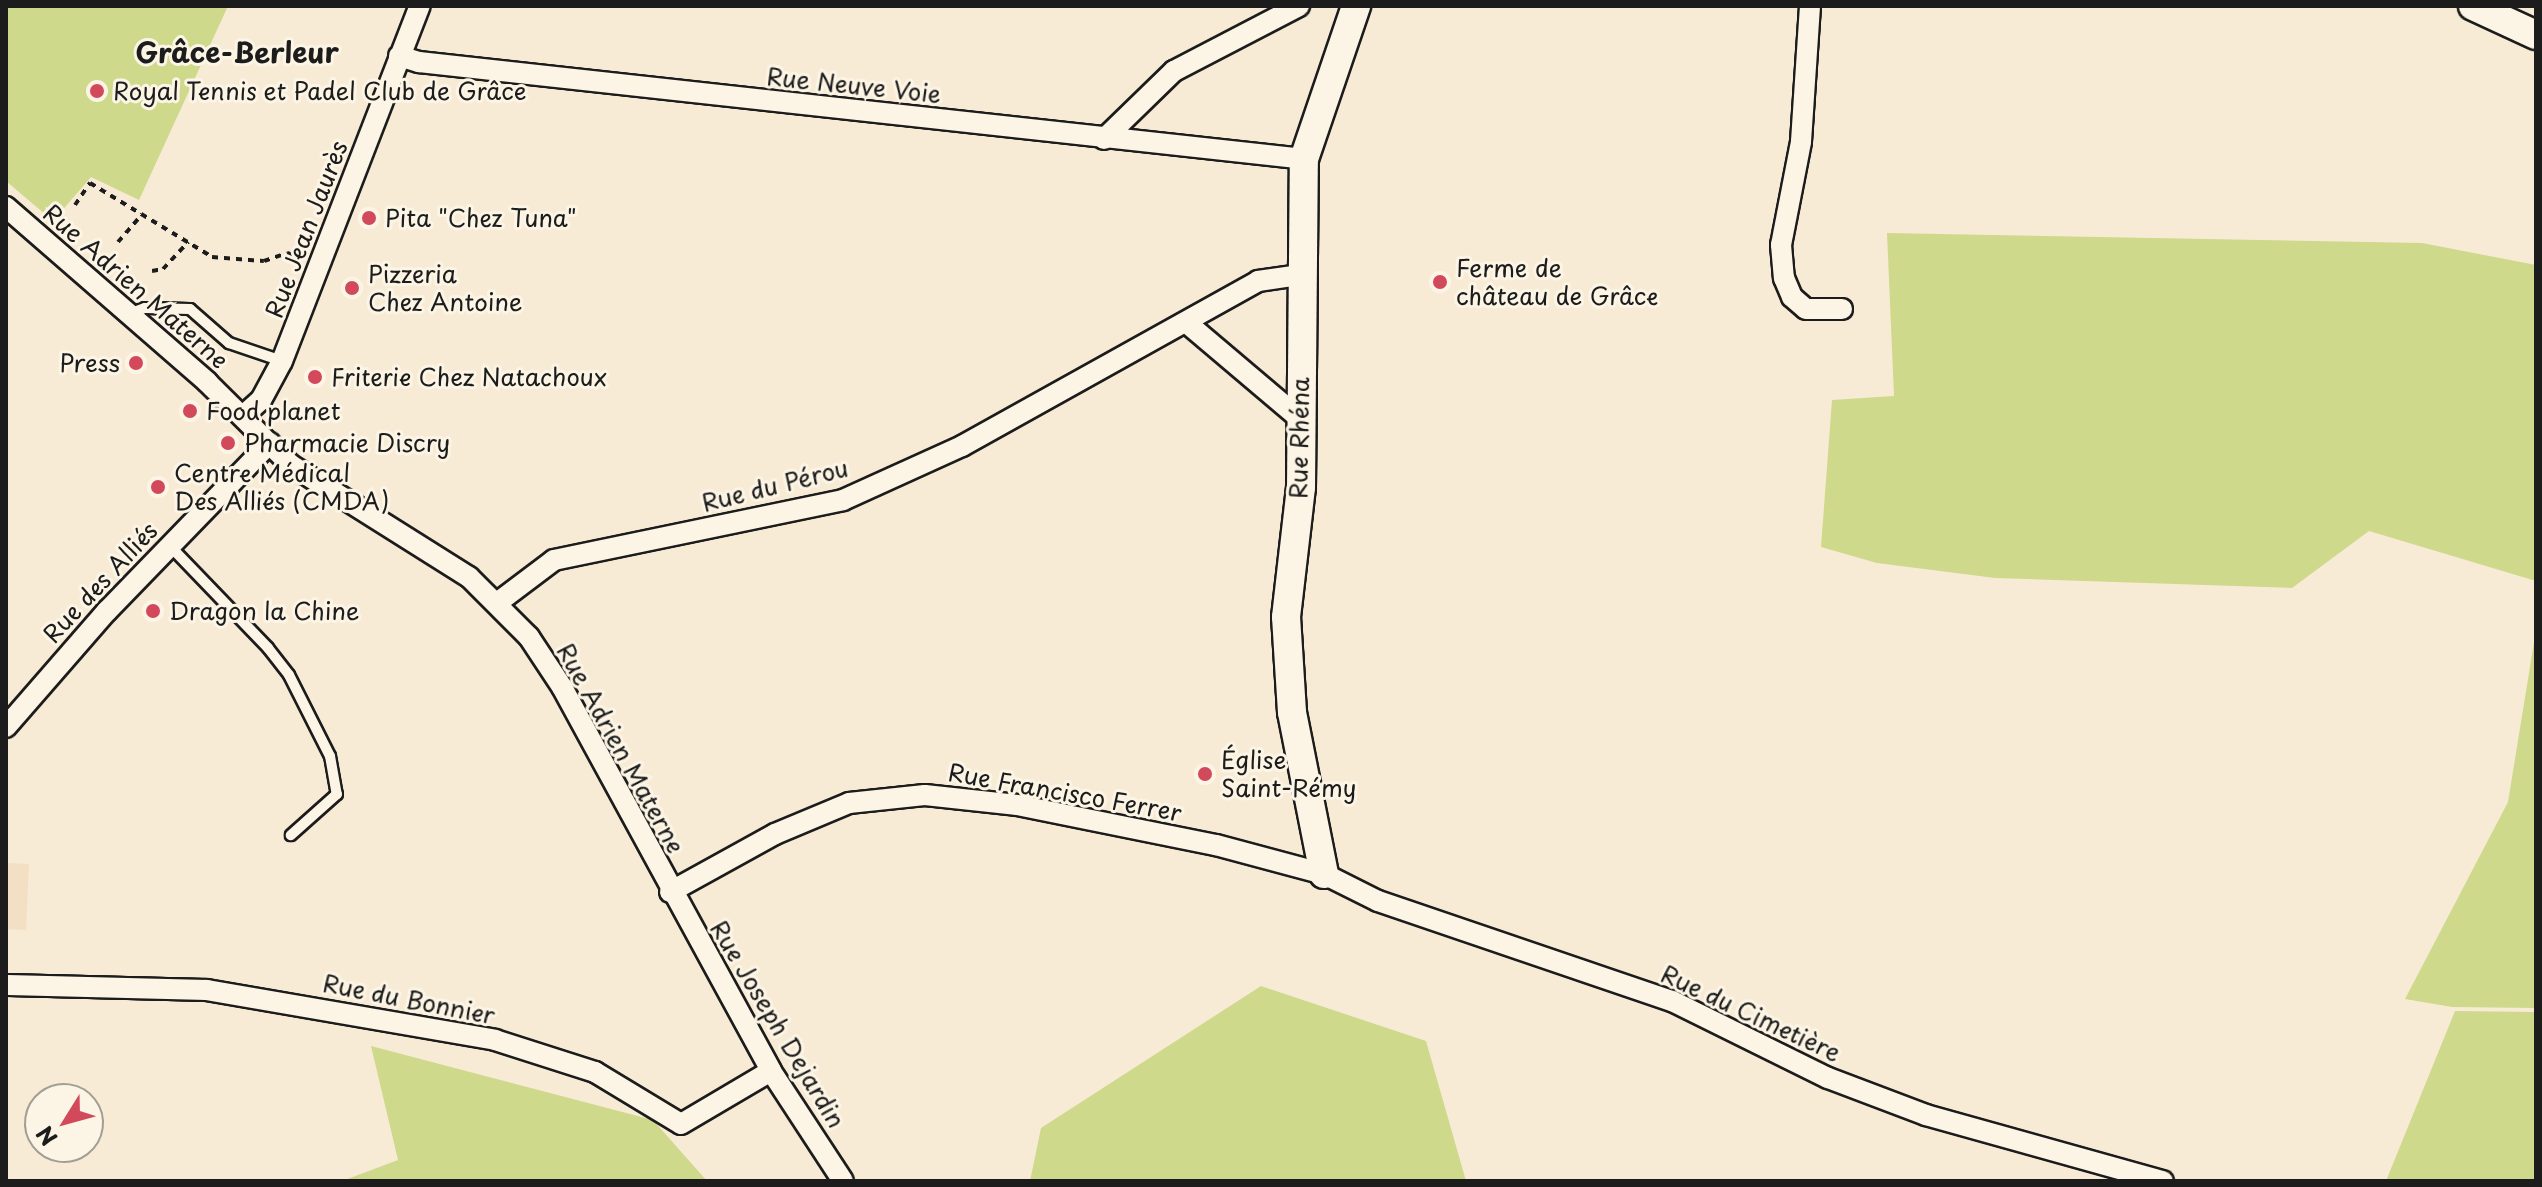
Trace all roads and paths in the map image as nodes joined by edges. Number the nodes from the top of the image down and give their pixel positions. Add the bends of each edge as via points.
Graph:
1 (420, 6) edge
2 (1299, 6) edge
3 (1356, 6) edge
4 (1810, 6) edge
5 (2473, 6) edge
6 (2536, 35) edge
7 (399, 56) junction
8 (1104, 139) junction
9 (1304, 159) junction
10 (75, 205) dead end
11 (6, 207) edge
12 (142, 214) junction
13 (118, 242) dead end
14 (188, 242) junction
15 (320, 265) junction
16 (152, 271) dead end
17 (1299, 275) junction
18 (1842, 309) dead end
19 (129, 314) junction
20 (1187, 323) junction
21 (282, 361) junction
22 (243, 416) junction
23 (1300, 419) junction
24 (270, 443) junction
25 (169, 545) junction
26 (6, 551) edge
27 (6, 558) edge
28 (497, 603) junction
29 (6, 727) edge
30 (291, 835) dead end
31 (1324, 874) junction
32 (670, 892) junction
33 (6, 985) edge
34 (771, 1071) junction
35 (843, 1181) edge
36 (2163, 1181) edge

1 - 7 street, Rue Jean Jaurès
2 - 8 street via 1174,71
3 - 9 street, Rue Rhéna
4 - 18 street via 1801,142 1781,245 1784,278 1792,297 1806,309
5 - 6 street
7 - 8 street, Rue Neuve Voie
7 - 15 street, Rue Jean Jaurès
8 - 9 street, Rue Neuve Voie
9 - 17 street, Rue Rhéna
10 - 12 path via 90,183
11 - 19 street, Rue Adrien Materne
12 - 13 path
12 - 14 path
14 - 15 path via 220,258 264,261 287,253
14 - 16 path via 163,269
15 - 21 street, Rue Jean Jaurès
17 - 20 street, Rue du Pérou via 1258,281
17 - 23 street, Rue Rhéna
19 - 21 lane via 145,308 190,309 229,343
19 - 22 street, Rue Adrien Materne
20 - 23 street
20 - 28 street, Rue du Pérou via 962,446 843,500 554,560
21 - 22 street, Rue Jean Jaurès via 261,400
22 - 24 street, Rue Adrien Materne
23 - 31 street, Rue Rhéna via 1301,487 1286,617 1292,712
24 - 25 street, Rue des Alliés
24 - 28 street, Rue Adrien Materne via 291,465 416,539
25 - 29 street, Rue des Alliés
25 - 30 lane via 289,675 330,756 337,794
26 - 27 path
28 - 32 street, Rue Adrien Materne via 529,637 562,687
31 - 32 street, Rue Francisco Ferrer via 1216,845 1017,805 925,795 849,803 775,834
31 - 36 street, Rue du Cimetière via 1378,901 1672,1001 1828,1078 1926,1115
32 - 34 street, Rue Joseph Dejardin
33 - 34 street, Rue du Bonnier via 207,990 495,1040 595,1072 681,1124
34 - 35 street, Rue Joseph Dejardin

